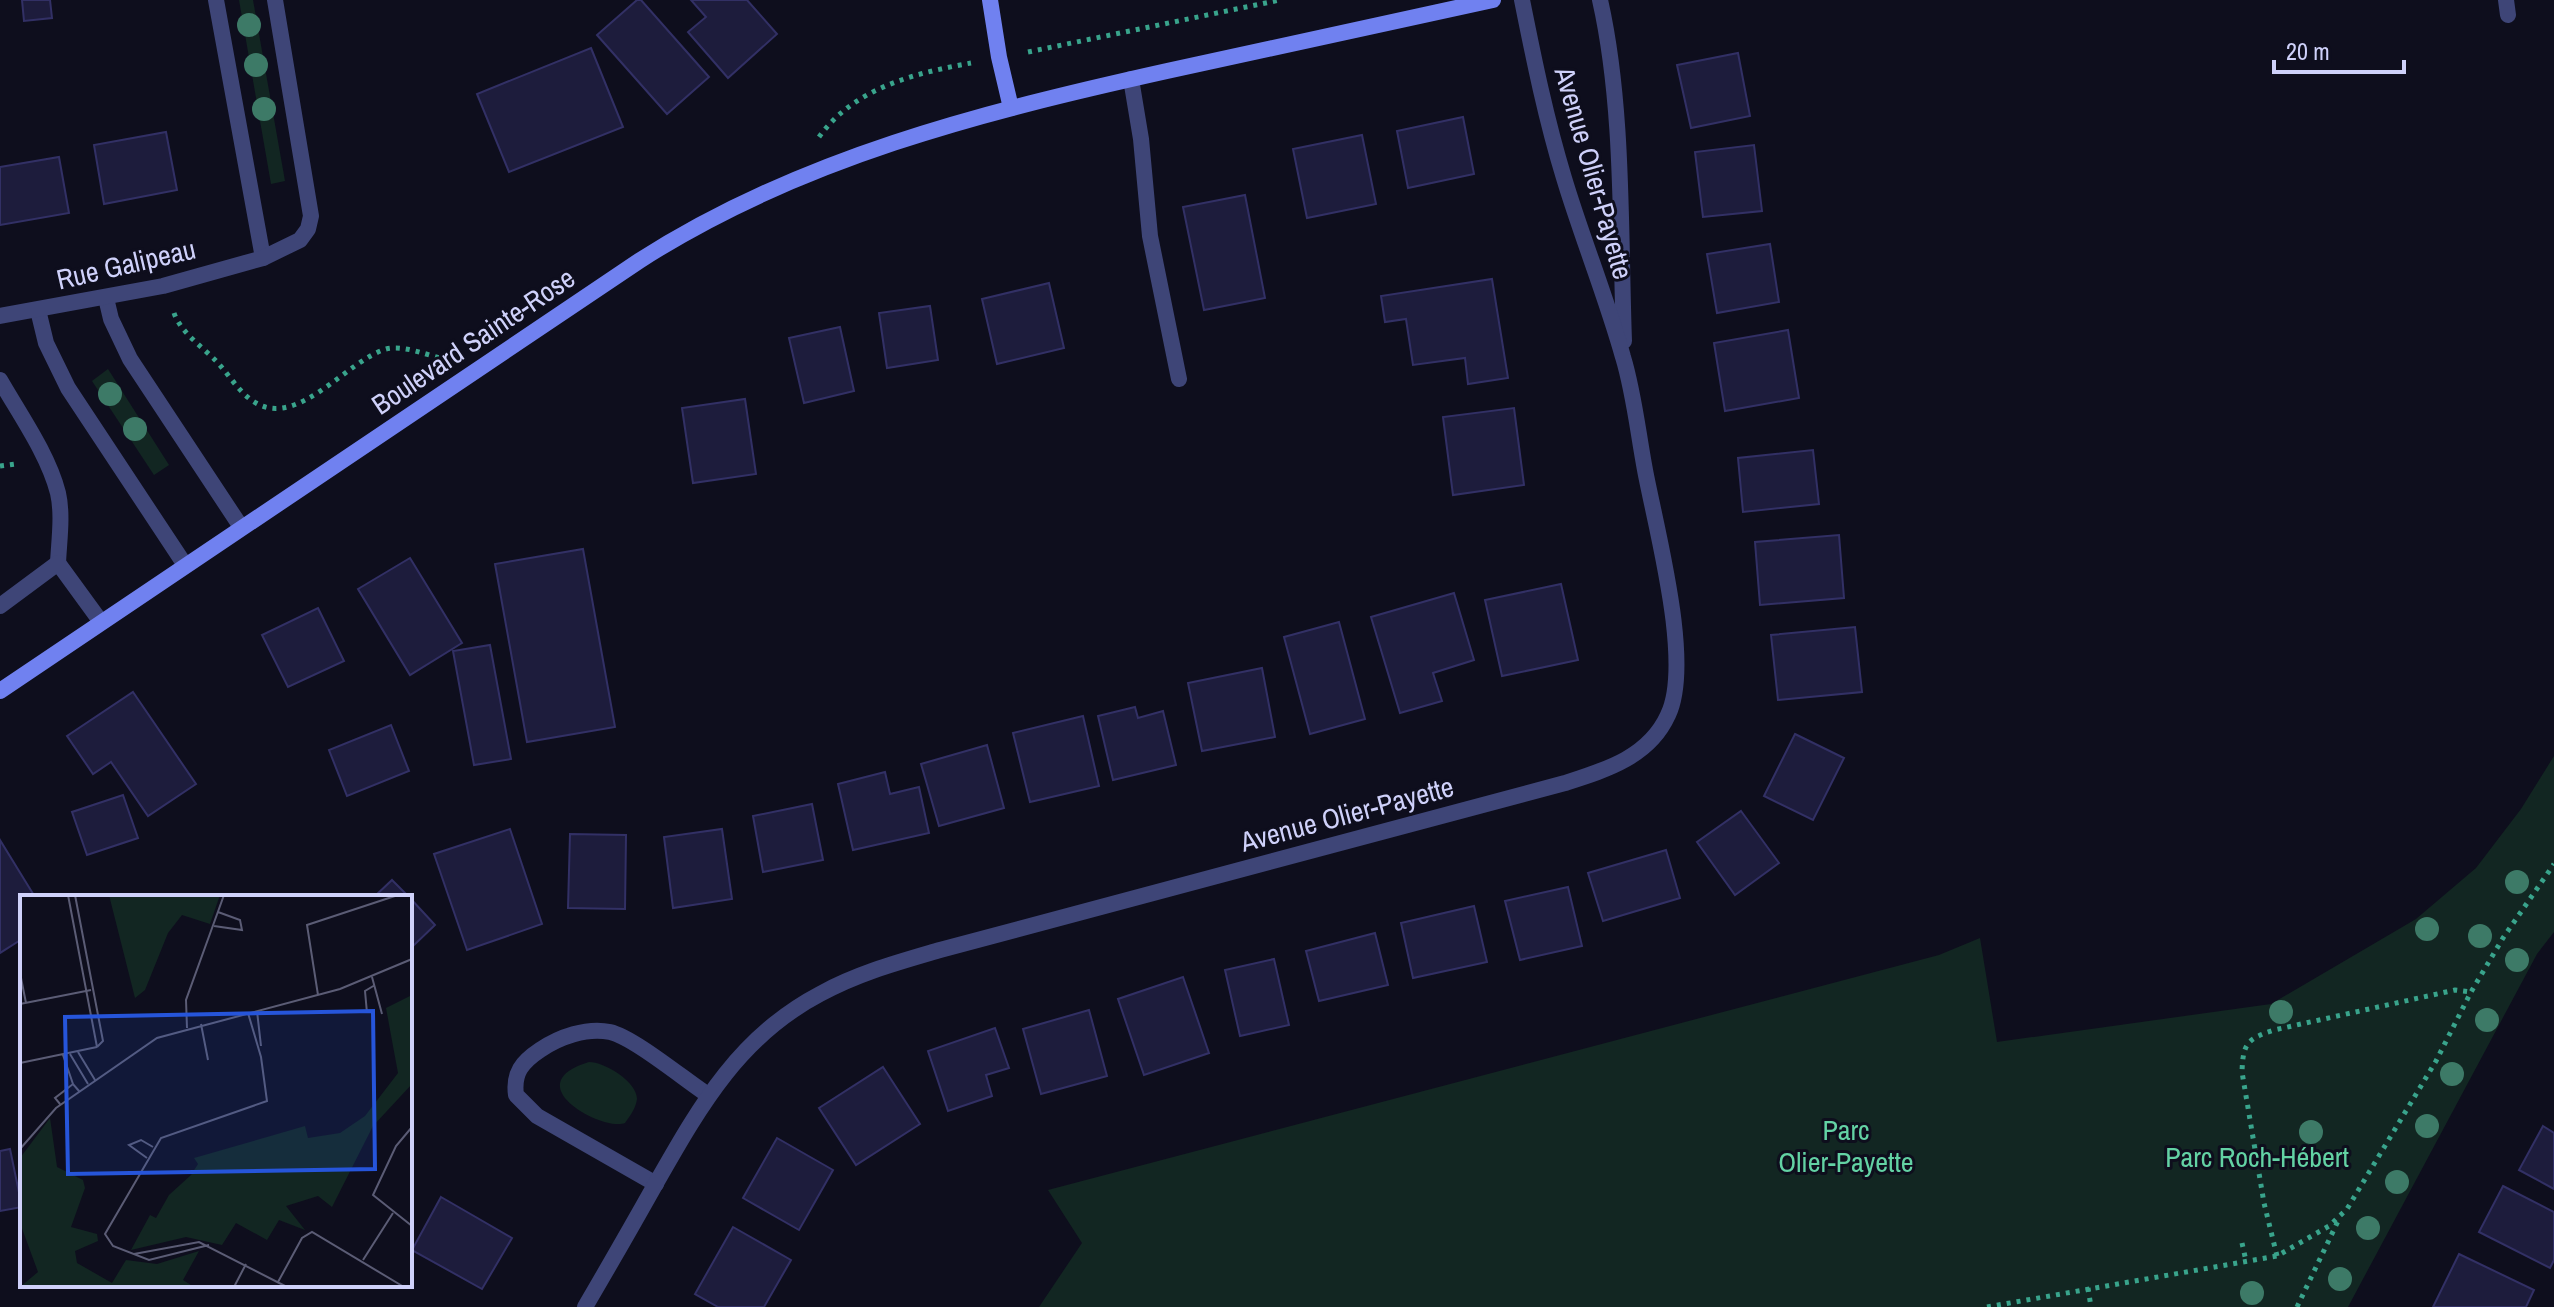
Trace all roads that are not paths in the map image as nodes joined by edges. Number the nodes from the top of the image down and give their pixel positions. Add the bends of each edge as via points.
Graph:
1 (216, 0) edge
2 (275, 0) edge
3 (990, 0) edge
4 (1493, 0) edge
5 (1522, 0) edge
6 (1600, 0) edge
7 (1131, 79) junction
8 (1011, 108) junction
9 (263, 258) junction
10 (106, 298) junction
11 (38, 310) junction
12 (0, 316) edge
13 (1624, 359) junction
14 (1179, 379) dead end
15 (0, 380) edge
16 (241, 527) junction
17 (58, 563) junction
18 (185, 565) junction
19 (0, 606) edge
20 (101, 622) junction
21 (0, 691) edge
22 (708, 1095) junction
23 (656, 1184) junction
24 (585, 1307) edge

1 - 9 street
2 - 9 street, Rue Galipeau via 311,216 300,240
3 - 8 street
4 - 7 street, Boulevard Sainte-Rose
5 - 13 street, Avenue Olier-Payette via 1564,178
6 - 13 street, Avenue Olier-Payette via 1614,103
7 - 8 street, Boulevard Sainte-Rose
7 - 14 street via 1150,236
8 - 16 street, Boulevard Sainte-Rose via 861,154 702,223
9 - 10 street, Rue Galipeau
10 - 11 street, Rue Galipeau
10 - 16 street via 130,359
11 - 12 street, Rue Galipeau
11 - 18 street via 46,343 68,388
13 - 22 street, Avenue Olier-Payette via 1676,651 1676,693 1651,742 1619,763 1565,783 869,972 819,994 778,1021 741,1054
15 - 17 street via 58,492
16 - 18 street, Boulevard Sainte-Rose
17 - 19 street
17 - 20 street
18 - 20 street, Boulevard Sainte-Rose
20 - 21 street, Boulevard Sainte-Rose
22 - 23 street, Avenue Olier-Payette
22 - 23 street via 609,1032 586,1032 550,1043 516,1073 516,1095 537,1116
23 - 24 street, Avenue Olier-Payette

